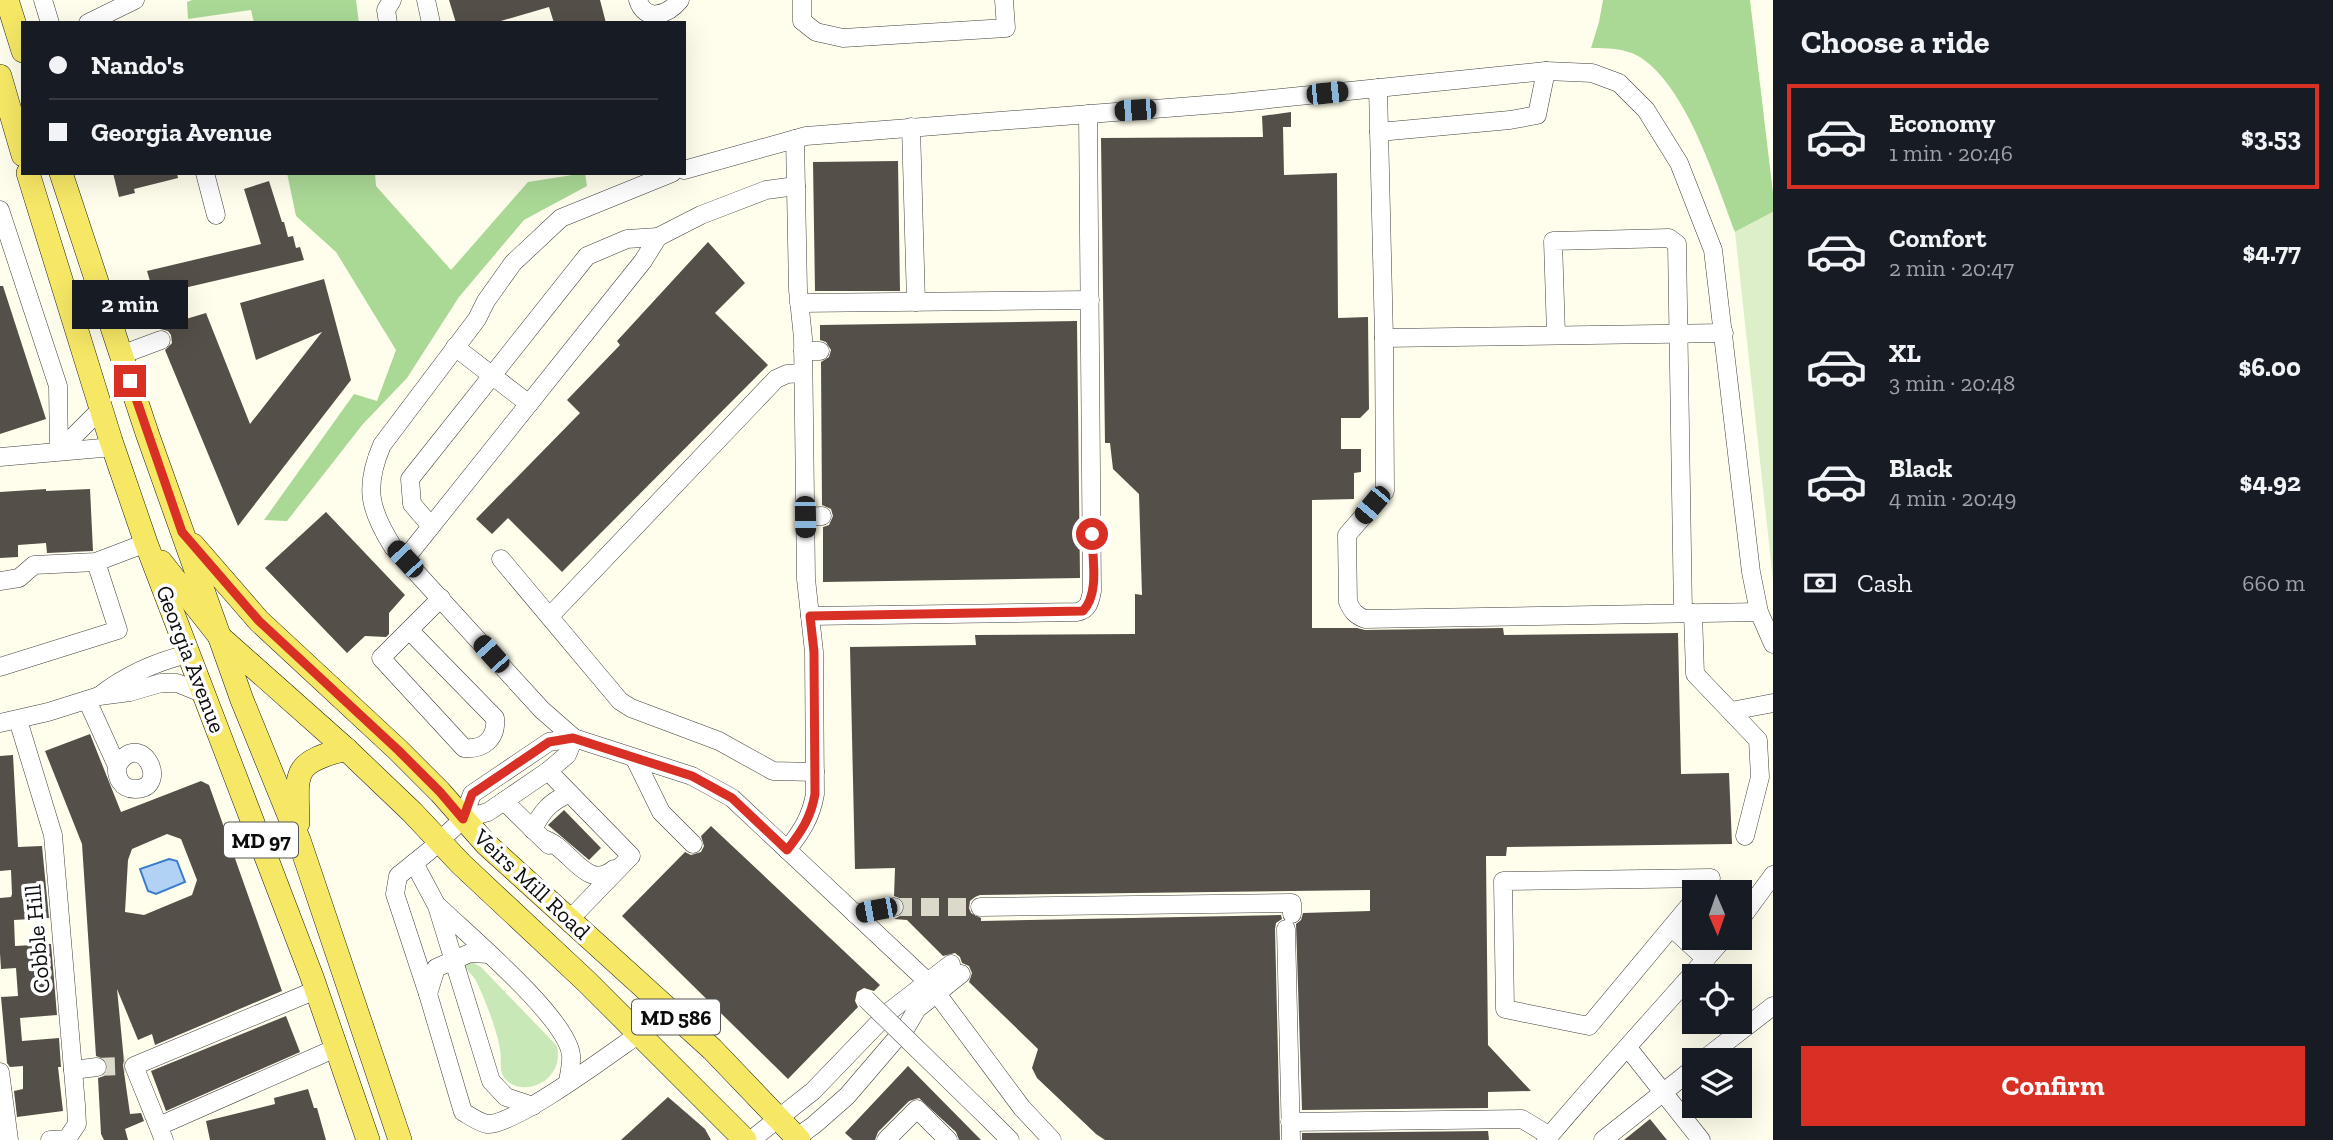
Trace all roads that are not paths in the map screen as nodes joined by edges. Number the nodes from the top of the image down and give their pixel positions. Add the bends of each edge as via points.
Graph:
1 (7, 0) edge
2 (43, 0) edge
3 (135, 0) edge
4 (392, 0) edge
5 (426, 0) edge
6 (638, 0) edge
7 (680, 0) edge
8 (802, 0) edge
9 (1004, 0) edge
10 (49, 21) edge
11 (92, 21) edge
12 (388, 21) edge
13 (431, 21) edge
14 (21, 43) edge
15 (1546, 71) junction
16 (0, 76) edge
17 (1378, 88) junction
18 (1088, 114) junction
19 (911, 127) junction
20 (1379, 132) junction
21 (795, 139) junction
22 (21, 148) edge
23 (686, 169) edge
24 (29, 175) edge
25 (62, 175) edge
26 (206, 175) edge
27 (666, 175) edge
28 (796, 186) junction
29 (0, 210) edge
30 (216, 215) dead end
31 (658, 237) junction
32 (1090, 300) junction
33 (916, 302) junction
34 (799, 303) junction
35 (1678, 332) junction
36 (1724, 333) junction
37 (1556, 334) junction
38 (1384, 338) junction
39 (161, 341) dead end
40 (456, 347) junction
41 (121, 355) junction
42 (803, 373) junction
43 (492, 375) junction
44 (529, 404) junction
45 (101, 409) junction
46 (113, 447) junction
47 (59, 451) junction
48 (0, 457) edge
49 (431, 526) junction
50 (182, 532) junction
51 (146, 542) junction
52 (405, 559) junction
53 (501, 559) dead end
54 (96, 562) junction
55 (0, 581) edge
56 (441, 598) junction
57 (1759, 612) junction
58 (1688, 613) junction
59 (550, 616) junction
60 (810, 616) junction
61 (409, 630) junction
62 (221, 638) junction
63 (1773, 644) edge
64 (188, 653) junction
65 (0, 667) edge
66 (204, 694) junction
67 (93, 698) junction
68 (242, 700) junction
69 (1773, 703) edge
70 (1731, 711) junction
71 (9, 721) edge
72 (573, 738) junction
73 (346, 749) junction
74 (635, 759) junction
75 (117, 766) dead end
76 (548, 771) junction
77 (815, 772) junction
78 (571, 797) junction
79 (504, 801) junction
80 (463, 819) junction
81 (538, 834) junction
82 (1745, 836) dead end
83 (299, 840) junction
84 (439, 842) junction
85 (693, 844) dead end
86 (787, 850) junction
87 (414, 863) junction
88 (1773, 875) edge
89 (1709, 880) edge
90 (597, 892) junction
91 (1752, 904) edge
92 (438, 906) junction
93 (894, 906) tunnel mouth
94 (980, 907) tunnel mouth
95 (1013, 907) junction
96 (855, 914) junction
97 (1682, 915) edge
98 (569, 920) junction
99 (994, 921) tunnel mouth
100 (1672, 928) junction
101 (1714, 950) edge
102 (489, 954) junction
103 (452, 959) junction
104 (1706, 959) junction
105 (956, 969) dead end
106 (316, 989) junction
107 (933, 989) junction
108 (428, 994) junction
109 (866, 999) dead end
110 (1773, 1006) edge
111 (639, 1034) junction
112 (336, 1048) junction
113 (1628, 1048) junction
114 (1719, 1048) edge
115 (97, 1068) tunnel mouth
116 (73, 1070) junction
117 (0, 1072) edge
118 (1682, 1077) edge
119 (568, 1082) junction
120 (1662, 1092) junction
121 (533, 1106) junction
122 (778, 1118) junction
123 (1290, 1122) junction
124 (162, 1133) edge
125 (1548, 1138) edge
126 (796, 1139) edge
127 (9, 1140) edge
128 (50, 1140) edge
129 (368, 1140) edge
130 (400, 1140) edge
131 (745, 1140) edge
132 (751, 1140) edge
133 (886, 1140) edge
134 (948, 1140) edge
135 (1010, 1140) edge
136 (1052, 1140) edge
137 (1291, 1140) edge
138 (1603, 1140) edge
139 (1701, 1140) edge

1 - 14 main road
2 - 10 street
3 - 11 street
4 - 12 street via 386,10
5 - 13 street
6 - 7 street via 645,12 653,15 674,8
8 - 9 street via 802,21 816,32 843,38 1006,28
15 - 17 street
15 - 20 street via 1537,115
15 - 36 street via 1592,73 1619,83 1646,110 1679,163 1713,250
16 - 22 main road
17 - 18 street
17 - 20 street
18 - 19 street
18 - 32 street
19 - 21 street
19 - 33 street
20 - 38 street
21 - 23 street
21 - 28 street
24 - 45 main road, Georgia Avenue / MD 97
25 - 41 main road, Georgia Avenue / MD 97
26 - 30 street
27 - 40 street via 561,218 513,263
28 - 31 street via 766,190
28 - 34 street
29 - 47 street via 58,386
31 - 43 street via 627,239 587,256
31 - 44 street
32 - 33 street
32 - 60 street via 1090,604 1077,612
33 - 34 street
34 - 42 street via 812,351
35 - 36 street
35 - 37 street
35 - 37 street via 1677,244 1659,238 1553,242
35 - 58 street
36 - 57 street
37 - 38 street
38 - 58 street via 1385,491 1347,535 1346,543 1348,602 1357,616
39 - 41 street
40 - 43 street
40 - 52 street via 389,434 373,465 372,506 380,527
41 - 50 main road, Georgia Avenue / MD 97
42 - 59 street via 776,379
42 - 60 street via 813,432 814,516 806,579
43 - 44 street
43 - 49 street via 410,479 412,504
44 - 49 street
45 - 46 main road, Georgia Avenue / MD 97
45 - 47 street
46 - 47 street
46 - 51 main road, Georgia Avenue / MD 97
47 - 48 street
49 - 52 street
50 - 62 main road, Georgia Avenue / MD 97
50 - 80 main road, Veirs Mill Road / MD 586 via 259,621 398,750
51 - 54 street
51 - 62 main road, Veirs Mill Road / MD 586
51 - 64 main road, Georgia Avenue / MD 97
52 - 56 street
53 - 59 street
54 - 55 street via 34,565 19,578
54 - 65 street via 118,631
56 - 61 street
56 - 72 street
57 - 58 street
57 - 63 street
58 - 70 street via 1695,674
59 - 77 street via 611,692 631,708 719,741 773,771
60 - 77 street
61 - 61 street via 381,658 464,748 486,744 494,732 495,718
62 - 68 main road, Georgia Avenue / MD 97
62 - 73 main road, Veirs Mill Road / MD 586
64 - 66 main road, Georgia Avenue / MD 97
64 - 67 street via 122,678
64 - 68 main road via 224,678
66 - 67 street via 177,683 161,683
66 - 106 main road, Georgia Avenue / MD 97
67 - 71 street
67 - 75 street
68 - 83 main road, Georgia Avenue / MD 97
69 - 70 street
70 - 82 street via 1758,740 1759,777
71 - 116 street, Cobble Hill via 53,835
72 - 74 street
72 - 76 street via 568,755
72 - 80 street via 549,742 472,794
73 - 83 main road via 313,759 301,771 297,786
73 - 84 main road, Veirs Mill Road / MD 586
74 - 85 street via 661,812
74 - 86 street via 692,776 732,798
76 - 78 street
76 - 79 street
77 - 86 street via 812,813
78 - 81 street via 553,801 540,814
78 - 81 street via 582,820 612,850 615,868 596,877
78 - 90 street via 631,856
79 - 80 street via 488,812
79 - 81 street
80 - 84 street
80 - 98 main road, Veirs Mill Road / MD 586
81 - 90 street
83 - 130 main road, Georgia Avenue / MD 97
84 - 87 street
84 - 111 main road, Veirs Mill Road / MD 586
86 - 96 street
87 - 92 street
87 - 108 street via 398,876 395,894
88 - 91 street
89 - 100 street via 1503,881 1505,1009 1589,1026
90 - 98 street
92 - 102 street
92 - 103 street
93 - 96 street
94 - 95 street
95 - 99 street
95 - 123 street via 1292,903
96 - 107 street
97 - 100 street
98 - 122 main road, Veirs Mill Road / MD 586 via 712,1049
100 - 104 street
101 - 104 street
102 - 103 street via 470,953
102 - 119 street via 563,1034 571,1054
103 - 108 street via 436,968
103 - 121 street via 491,1081 506,1097
104 - 113 street
105 - 107 street
106 - 112 main road, Georgia Avenue / MD 97
106 - 124 street via 129,1066
107 - 122 street via 890,1011 813,1091
107 - 126 street via 847,1096
107 - 136 street via 1022,1108
108 - 121 street via 463,1112 486,1124 506,1121
109 - 135 street, bridge
110 - 114 street
111 - 119 street
111 - 131 main road, Veirs Mill Road / MD 586
112 - 124 street
112 - 129 main road, Georgia Avenue / MD 97
113 - 120 street
113 - 125 street
115 - 116 street
116 - 128 street, Cobble Hill via 77,1124 67,1139
117 - 127 street
118 - 120 street
119 - 121 street
120 - 138 street
120 - 139 street
122 - 126 main road, Veirs Mill Road / MD 586
122 - 132 street
123 - 125 street via 1522,1119
123 - 137 street
133 - 134 street via 917,1109

